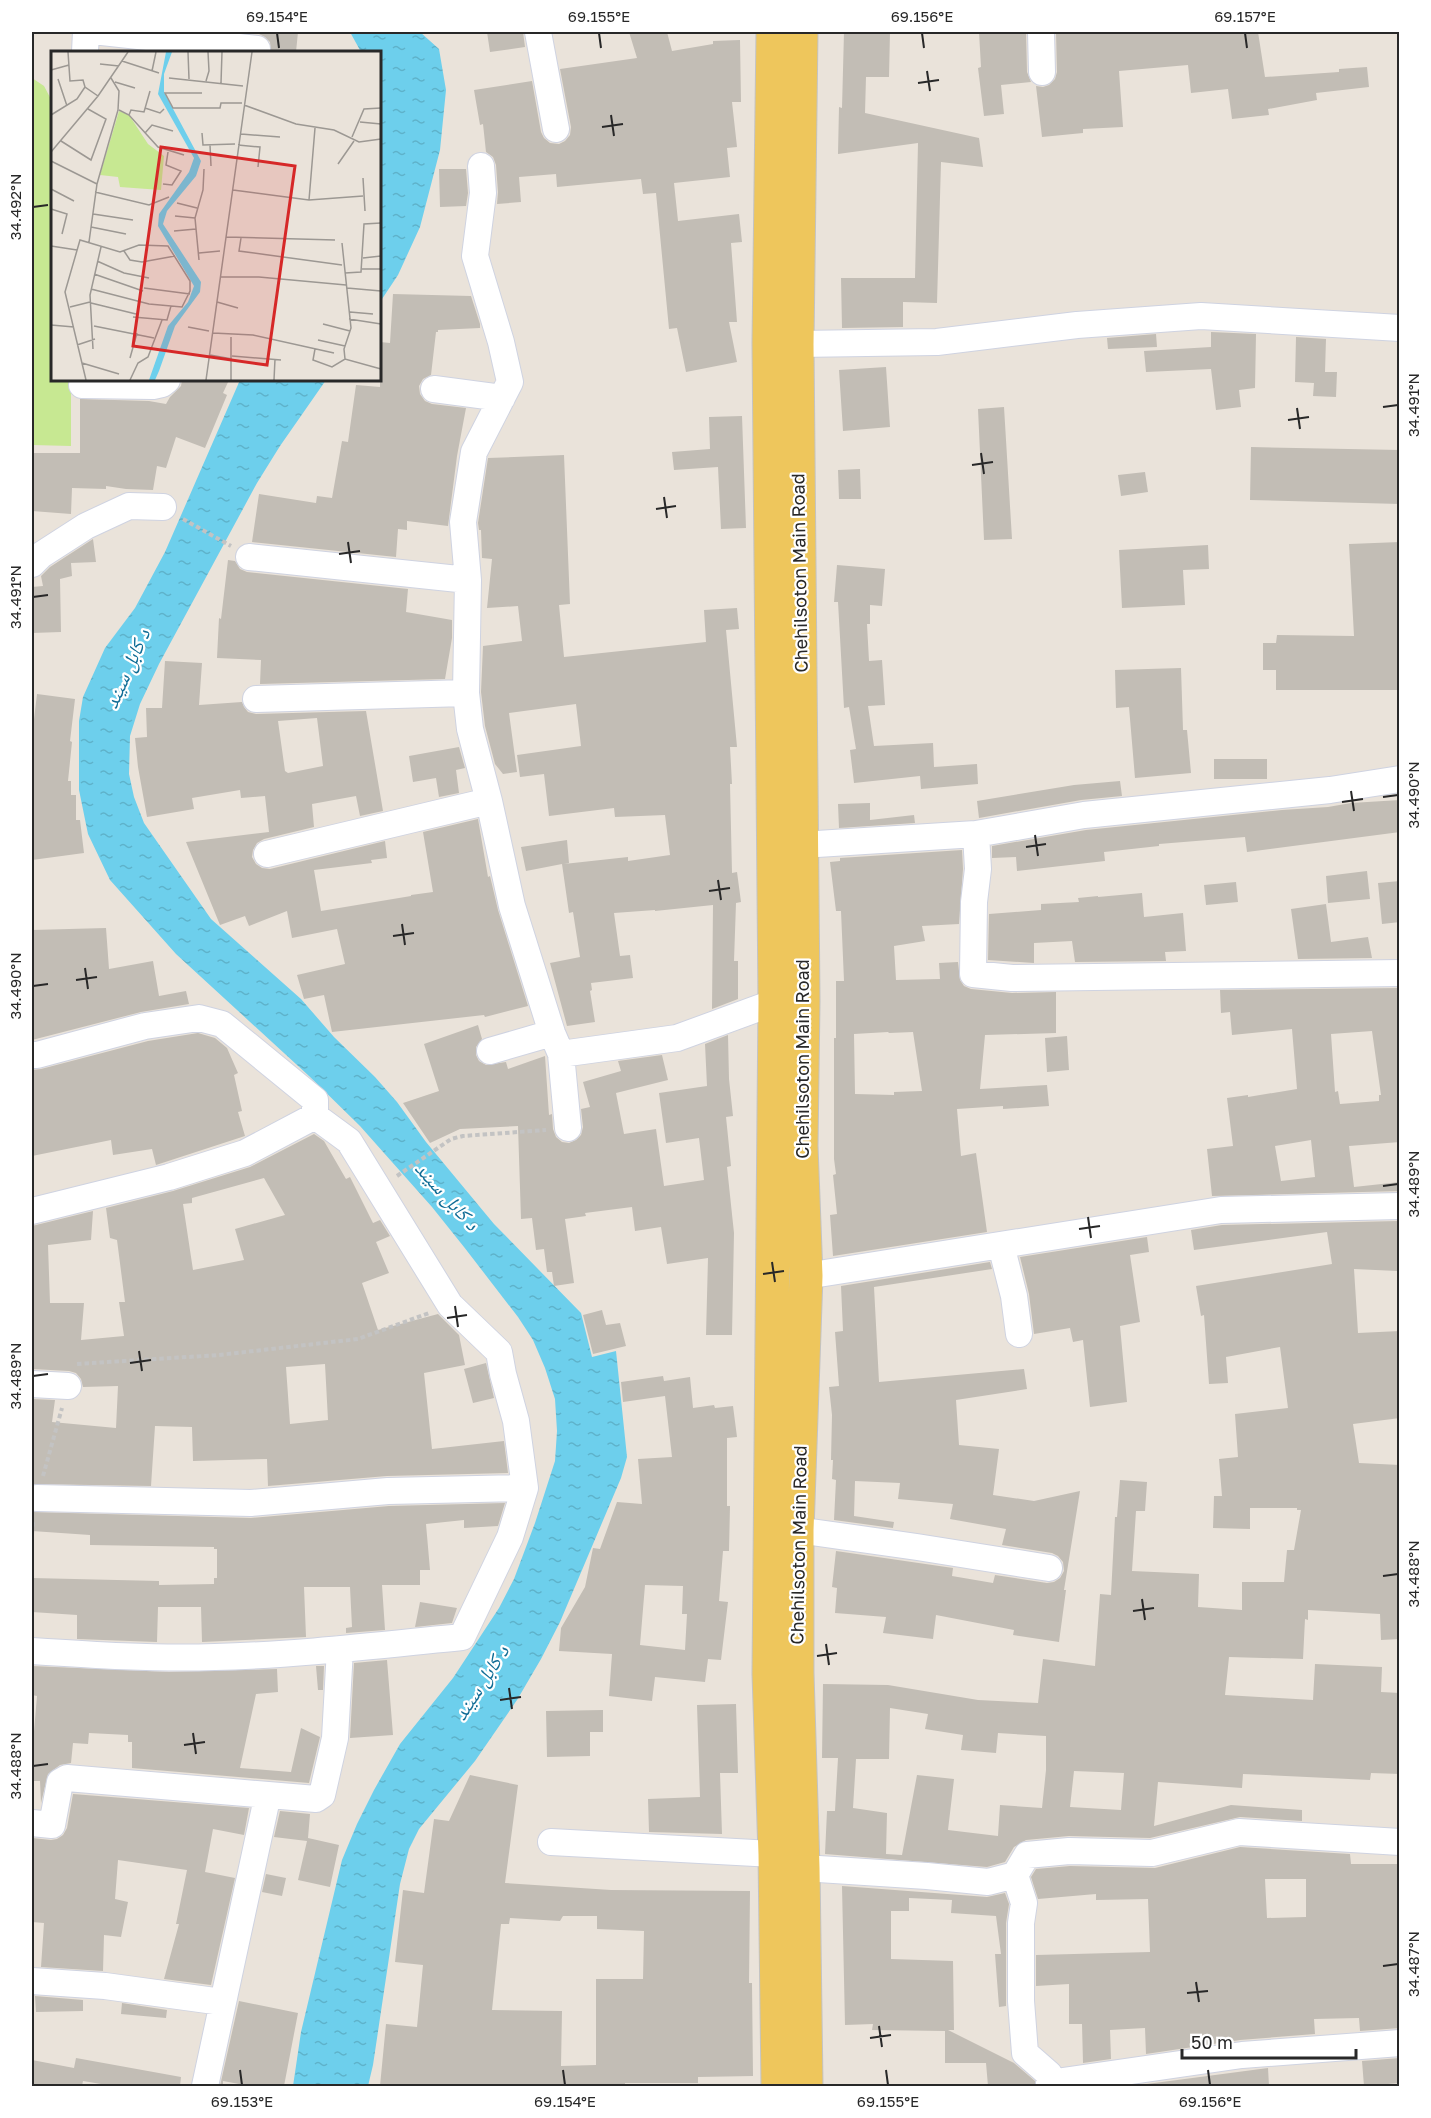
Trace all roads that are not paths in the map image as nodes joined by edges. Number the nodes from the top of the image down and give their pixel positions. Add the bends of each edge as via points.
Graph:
1 (86, 32) edge
2 (102, 32) edge
3 (538, 32) edge
4 (773, 32) edge
5 (801, 32) edge
6 (1041, 32) edge
7 (257, 49) dead end
8 (85, 51) edge
9 (1042, 72) dead end
10 (556, 129) dead end
11 (481, 166) dead end
12 (1400, 328) edge
13 (797, 344) junction
14 (165, 381) edge
15 (82, 385) dead end
16 (434, 389) dead end
17 (502, 398) junction
18 (164, 507) road end
19 (249, 557) road end
20 (32, 564) edge
21 (468, 580) junction
22 (466, 693) junction
23 (256, 699) dead end
24 (1400, 779) edge
25 (489, 801) junction
26 (976, 834) junction
27 (801, 845) junction
28 (267, 854) dead end
29 (1400, 973) edge
30 (775, 1002) junction
31 (556, 1044) junction
32 (490, 1051) dead end
33 (32, 1055) edge
34 (315, 1116) junction
35 (568, 1128) road end
36 (1400, 1206) edge
37 (32, 1211) edge
38 (1001, 1245) junction
39 (806, 1276) junction
40 (1019, 1334) dead end
41 (32, 1384) edge
42 (68, 1386) road end
43 (525, 1488) junction
44 (37, 1498) road end
45 (797, 1530) junction
46 (1049, 1568) dead end
47 (340, 1649) junction
48 (32, 1651) edge
49 (267, 1803) dead end
50 (32, 1823) edge
51 (551, 1842) dead end
52 (1400, 1842) edge
53 (789, 1861) junction
54 (1015, 1875) junction
55 (32, 1981) edge
56 (222, 2002) junction
57 (1400, 2043) edge
58 (1050, 2085) edge
59 (206, 2086) edge
60 (778, 2086) edge
61 (806, 2086) edge

1 - 8 street
2 - 7 street
3 - 10 street
4 - 30 main road, Chehilsoton Main Road via 769,355
5 - 13 main road, Chehilsoton Main Road
6 - 9 street
11 - 17 street via 483,193 475,256 510,381
12 - 13 street via 1201,316 1077,325 937,342
13 - 27 main road, Chehilsoton Main Road
14 - 15 street via 153,386
16 - 17 street
17 - 21 street via 474,452 463,522
18 - 20 street via 129,506 86,526
19 - 21 street
21 - 22 street
22 - 23 street
22 - 25 street via 470,729
24 - 26 street via 1330,790 1084,815
25 - 28 street
25 - 31 street via 512,906
26 - 27 street
26 - 29 street via 973,974 1011,978
27 - 39 main road, Chehilsoton Main Road via 801,1146
30 - 31 street via 677,1038
30 - 53 main road, Chehilsoton Main Road via 769,1662
31 - 32 street
31 - 35 street
33 - 34 street via 145,1026 199,1018 222,1024 315,1100
34 - 37 street via 245,1153 169,1177
34 - 43 street via 349,1141 450,1305 499,1352 516,1421
36 - 38 street via 1221,1210
38 - 39 street
38 - 40 street
39 - 45 main road, Chehilsoton Main Road
41 - 42 street
43 - 44 street via 388,1491 251,1503
43 - 47 street via 510,1538 462,1637
45 - 46 street
45 - 53 main road, Chehilsoton Main Road via 797,1673
47 - 48 street via 215,1657
47 - 50 street via 335,1738 322,1796 316,1799 67,1778 60,1782 52,1825
49 - 56 street
51 - 53 street
52 - 54 street via 1239,1832 1152,1853 1069,1851 1027,1855
53 - 54 street via 988,1882
53 - 60 main road, Chehilsoton Main Road
53 - 61 main road, Chehilsoton Main Road
54 - 58 street via 1024,1903 1021,1990 1025,2053 1049,2074
55 - 56 street via 105,1986
56 - 59 street
57 - 58 street via 1242,2055

